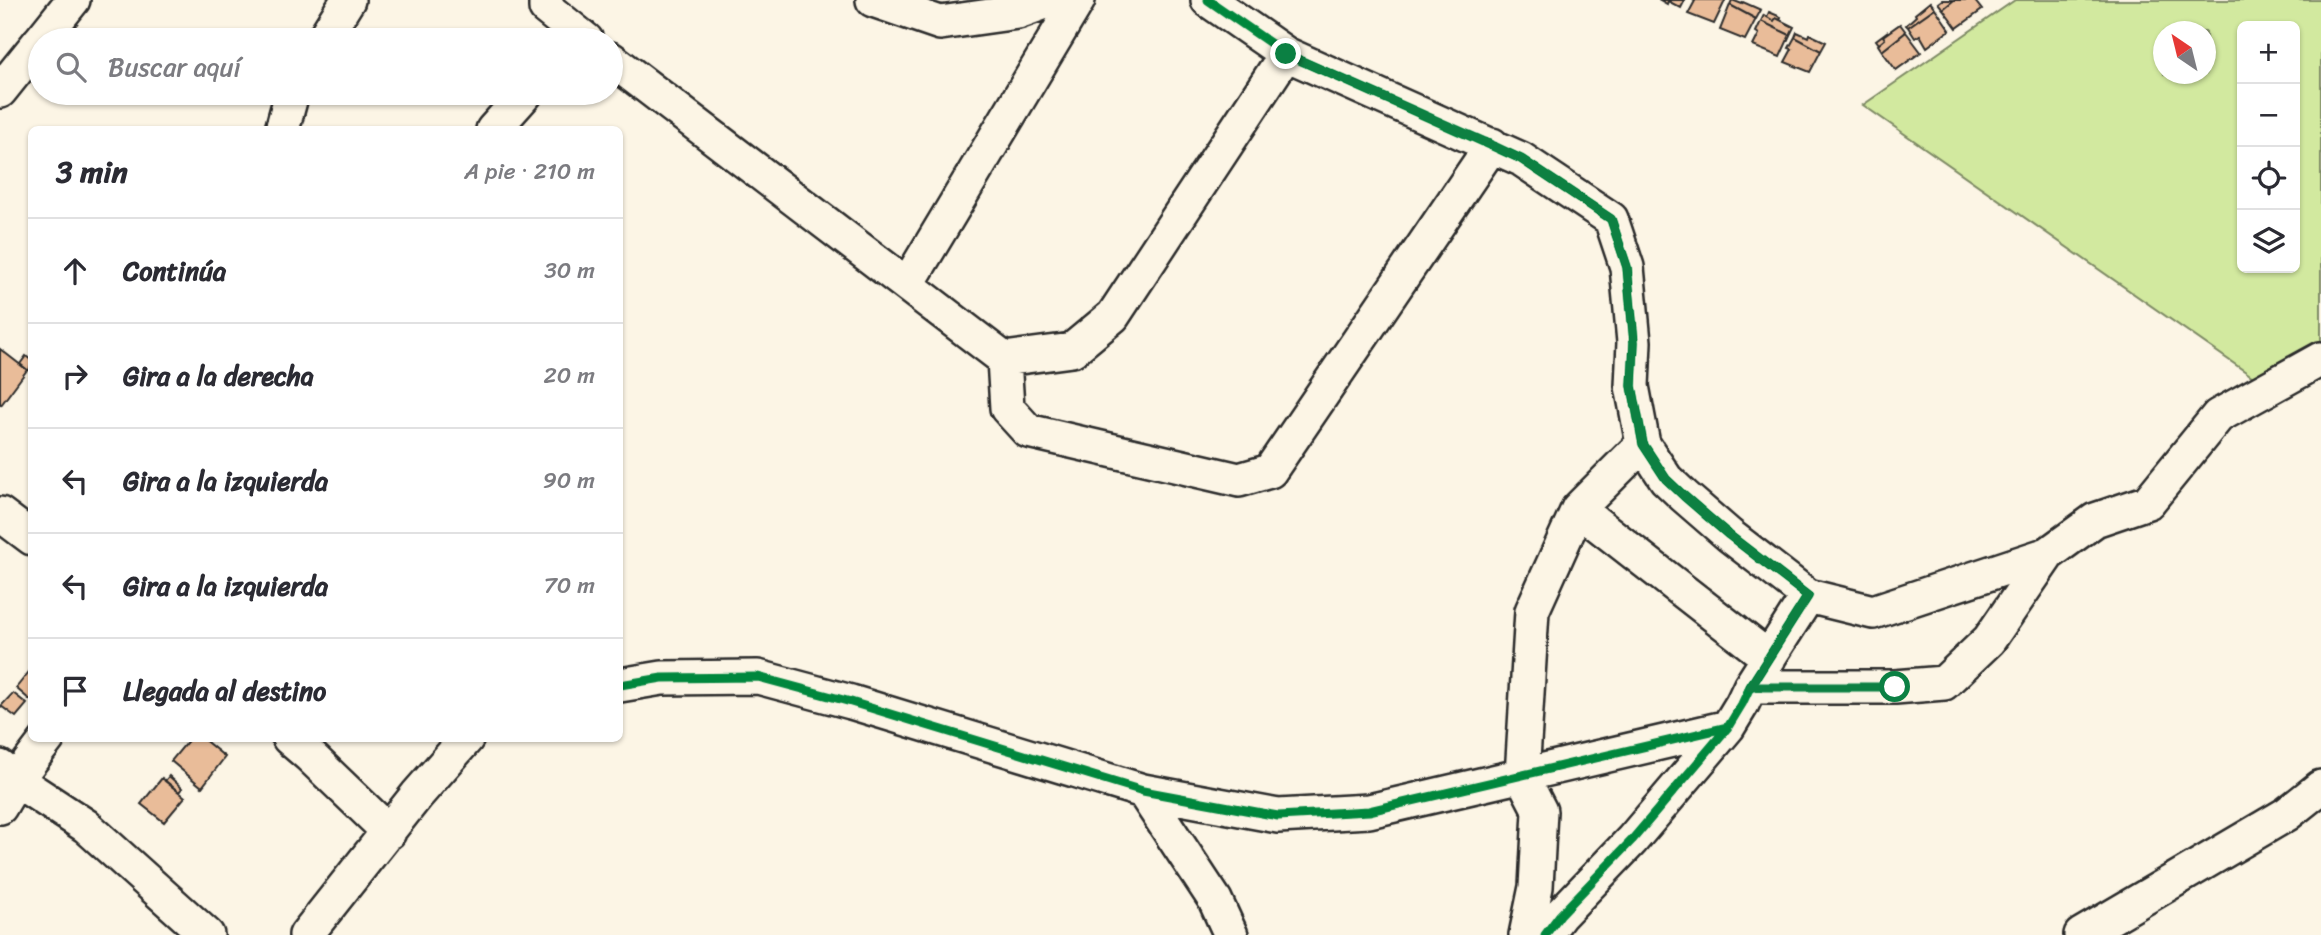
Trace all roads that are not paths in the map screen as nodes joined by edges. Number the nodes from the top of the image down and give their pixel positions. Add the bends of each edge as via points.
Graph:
1 (74, 0) edge
2 (348, 0) edge
3 (546, 0) edge
4 (873, 0) edge
5 (1051, 0) edge
6 (1078, 0) edge
7 (1208, 0) edge
8 (51, 28) edge
9 (330, 28) edge
10 (569, 28) edge
11 (1286, 54) junction
12 (28, 57) edge
13 (623, 68) edge
14 (0, 91) edge
15 (289, 105) edge
16 (515, 105) edge
17 (283, 126) edge
18 (497, 126) edge
19 (1492, 145) junction
20 (907, 285) junction
21 (1004, 359) junction
22 (2321, 359) edge
23 (1643, 444) junction
24 (1578, 509) junction
25 (0, 514) edge
26 (28, 535) edge
27 (2048, 554) junction
28 (1808, 596) junction
29 (1769, 658) junction
30 (623, 685) edge
31 (1750, 687) junction
32 (1728, 727) junction
33 (44, 742) edge
34 (294, 742) edge
35 (463, 742) edge
36 (1522, 776) junction
37 (5, 785) edge
38 (2321, 787) edge
39 (1143, 791) junction
40 (389, 832) junction
41 (207, 935) edge
42 (306, 935) edge
43 (1231, 935) edge
44 (1526, 935) edge
45 (1545, 935) edge
46 (2081, 935) edge

1 - 8 street
2 - 9 street
3 - 10 street via 546,8
4 - 5 street via 940,23 1018,12
6 - 20 street
7 - 11 street
11 - 19 street
11 - 21 street via 1113,316 1072,350
12 - 14 street
13 - 20 street
15 - 17 street
16 - 18 street
19 - 21 street via 1270,471 1239,480 1028,432 1007,408
19 - 23 street via 1611,219 1627,267 1634,342 1632,386
20 - 21 street
22 - 27 street via 2218,416 2148,502 2095,520
23 - 24 street
23 - 28 street via 1666,479 1684,496
24 - 29 street
24 - 36 street via 1532,611
25 - 26 street
27 - 28 street via 1873,612
27 - 31 street via 1989,640 1944,683
28 - 29 street
29 - 31 street
30 - 39 street via 663,678 758,677
31 - 32 street
32 - 36 street
32 - 45 street
33 - 37 street
34 - 40 street
35 - 40 street
36 - 39 street via 1369,811 1278,816
36 - 44 street via 1540,811 1536,887
37 - 41 street via 86,826
38 - 46 street via 2287,814
39 - 43 street via 1214,900
40 - 42 street

